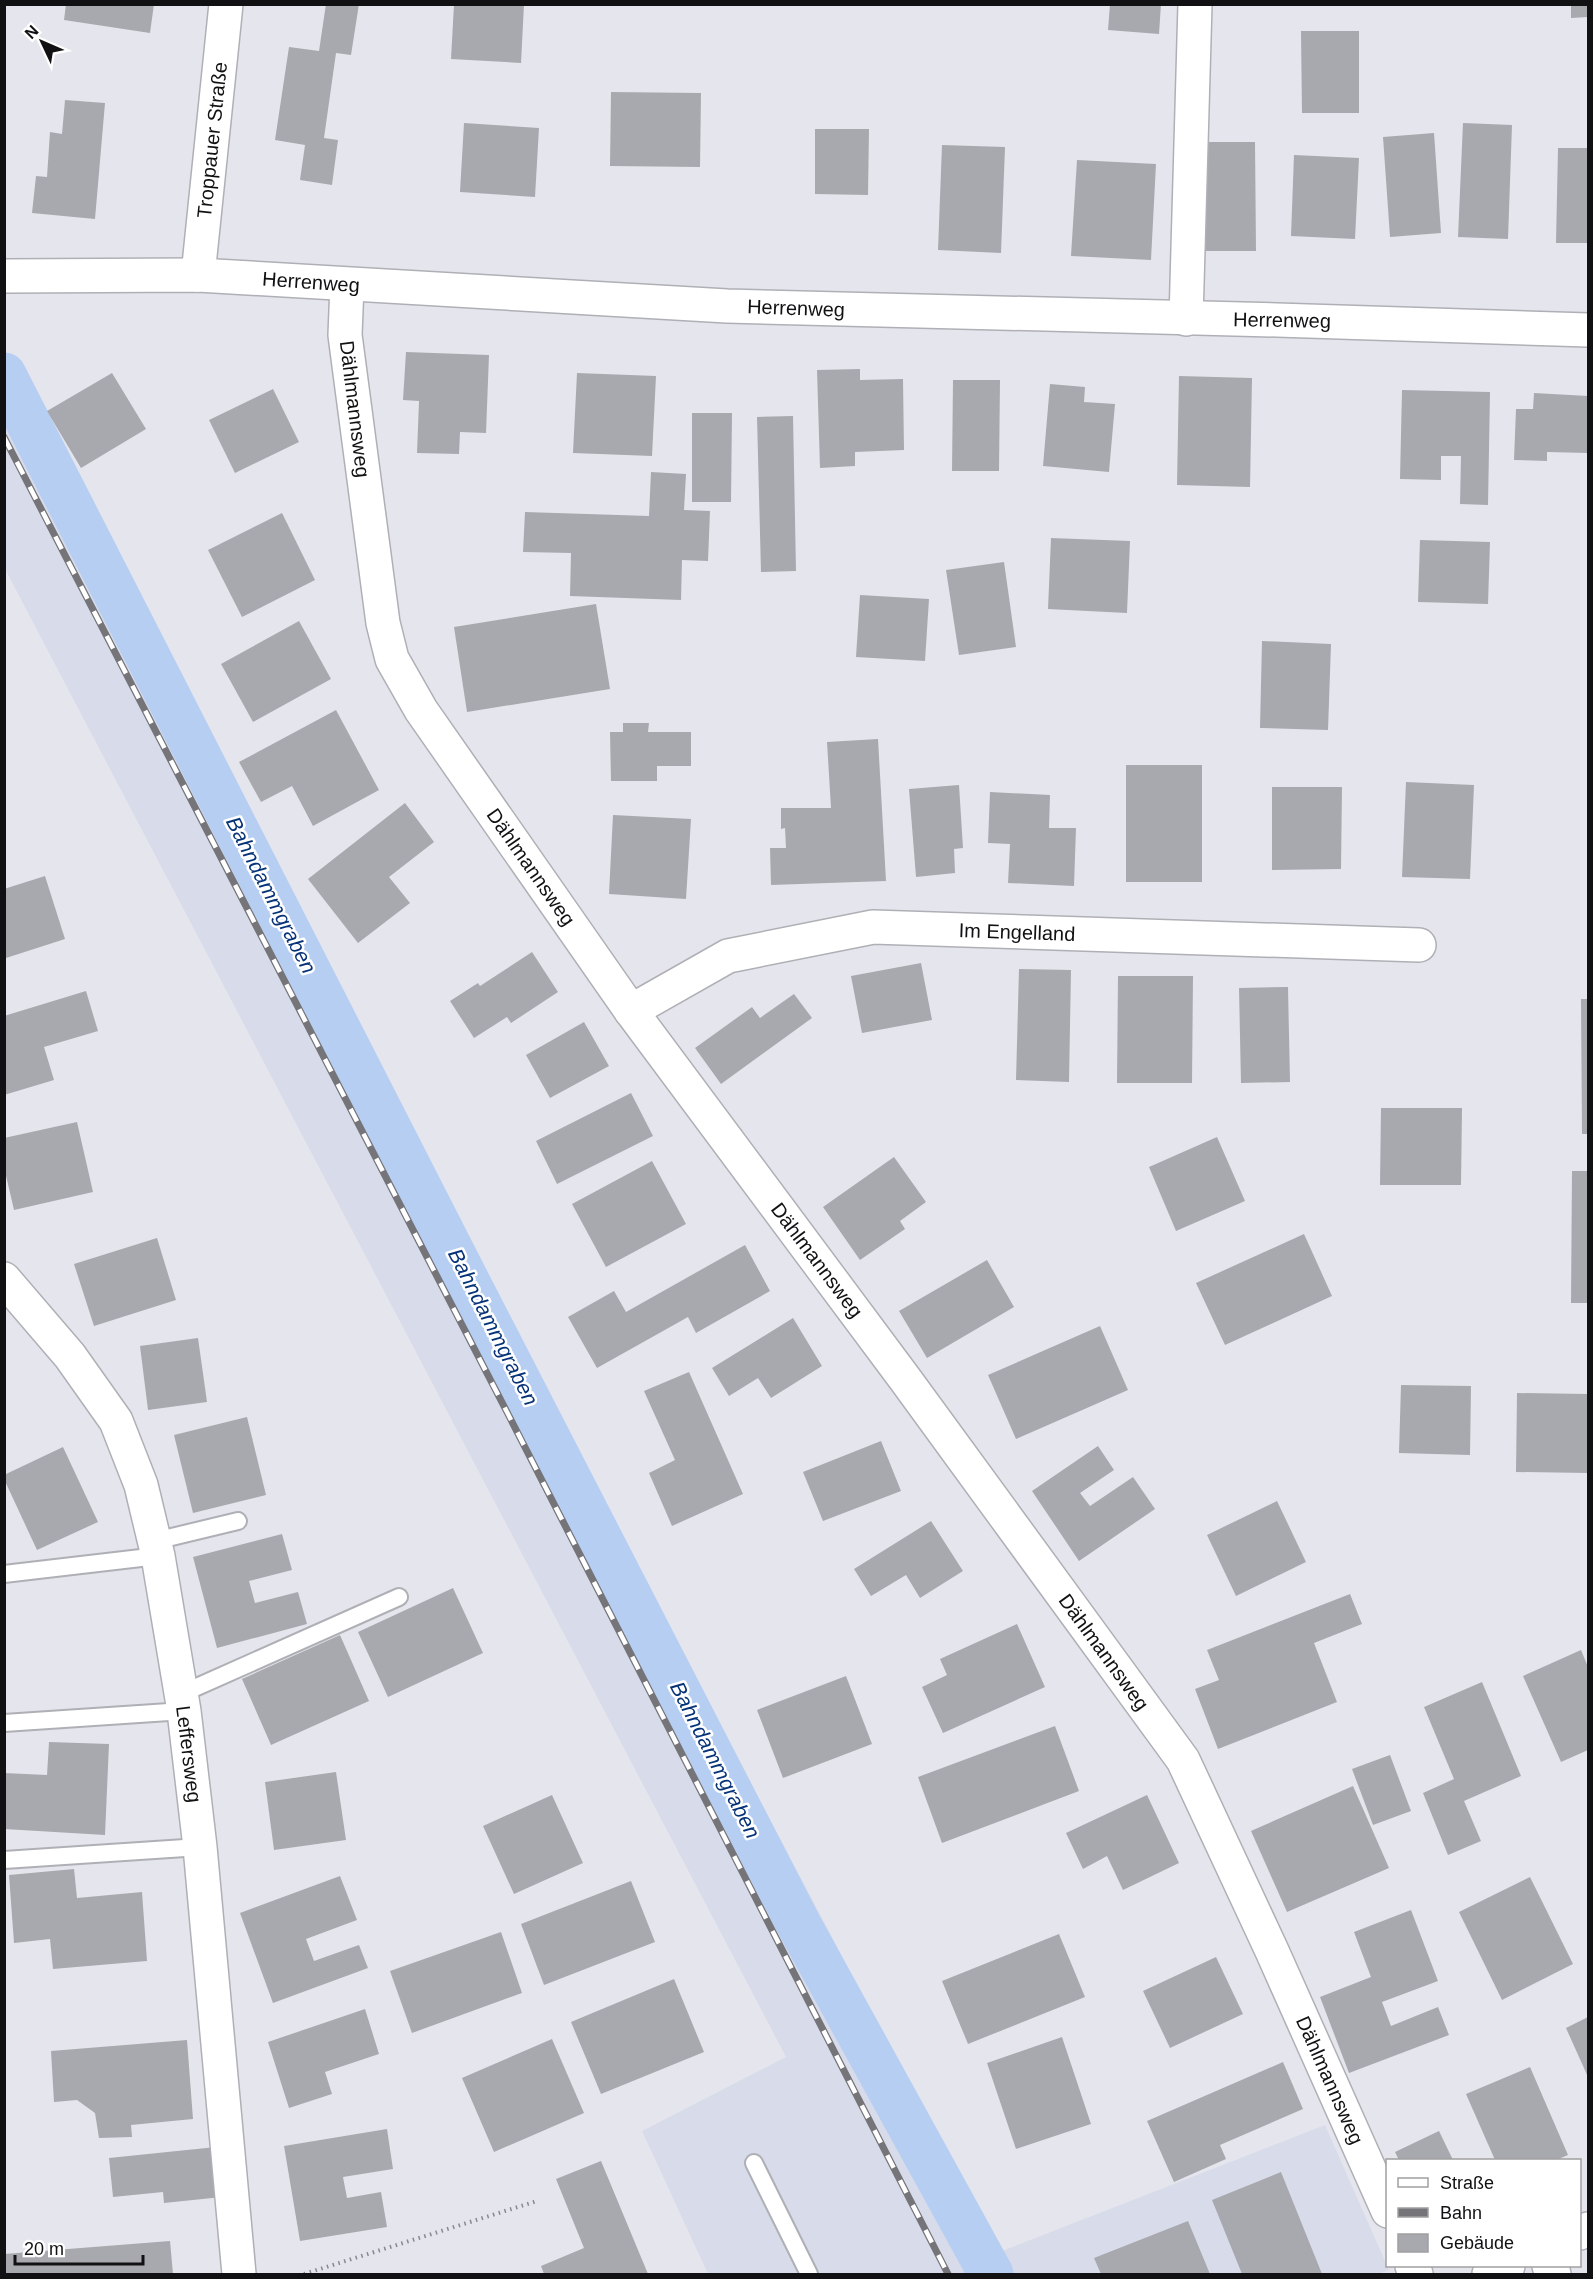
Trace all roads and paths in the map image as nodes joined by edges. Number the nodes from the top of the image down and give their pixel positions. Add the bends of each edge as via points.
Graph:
1 (226, 4) edge
2 (1196, 4) edge
3 (198, 275) junction
4 (4, 276) edge
5 (347, 285) junction
6 (1186, 319) junction
7 (1588, 330) edge
8 (1419, 945) dead end
9 (631, 1011) junction
10 (10, 1291) edge
11 (238, 1521) dead end
12 (157, 1548) junction
13 (4, 1574) edge
14 (399, 1597) dead end
15 (182, 1702) junction
16 (4, 1724) edge
17 (200, 1847) junction
18 (4, 1860) edge
19 (754, 2163) dead end
20 (537, 2201) dead end
21 (1386, 2207) edge
22 (1504, 2267) edge
23 (239, 2274) edge
24 (304, 2274) edge
25 (809, 2274) edge
26 (1489, 2274) edge

1 - 3 street, Troppauer Straße
2 - 6 street
3 - 4 street, Herrenweg
3 - 5 street, Herrenweg
5 - 6 street, Herrenweg via 727,306
5 - 9 street, Dählmannsweg via 345,335 383,623 392,659 421,710
6 - 7 street, Herrenweg
8 - 9 street, Im Engelland via 873,927 728,956
9 - 21 street, Dählmannsweg via 1183,1760
10 - 12 street, Leffersweg via 70,1356 116,1421 141,1485
11 - 12 lane
12 - 13 lane
12 - 15 street, Leffersweg
14 - 15 lane
15 - 16 lane
15 - 17 street, Leffersweg
17 - 18 lane
17 - 23 street, Leffersweg
19 - 25 lane
20 - 24 path
22 - 26 street

